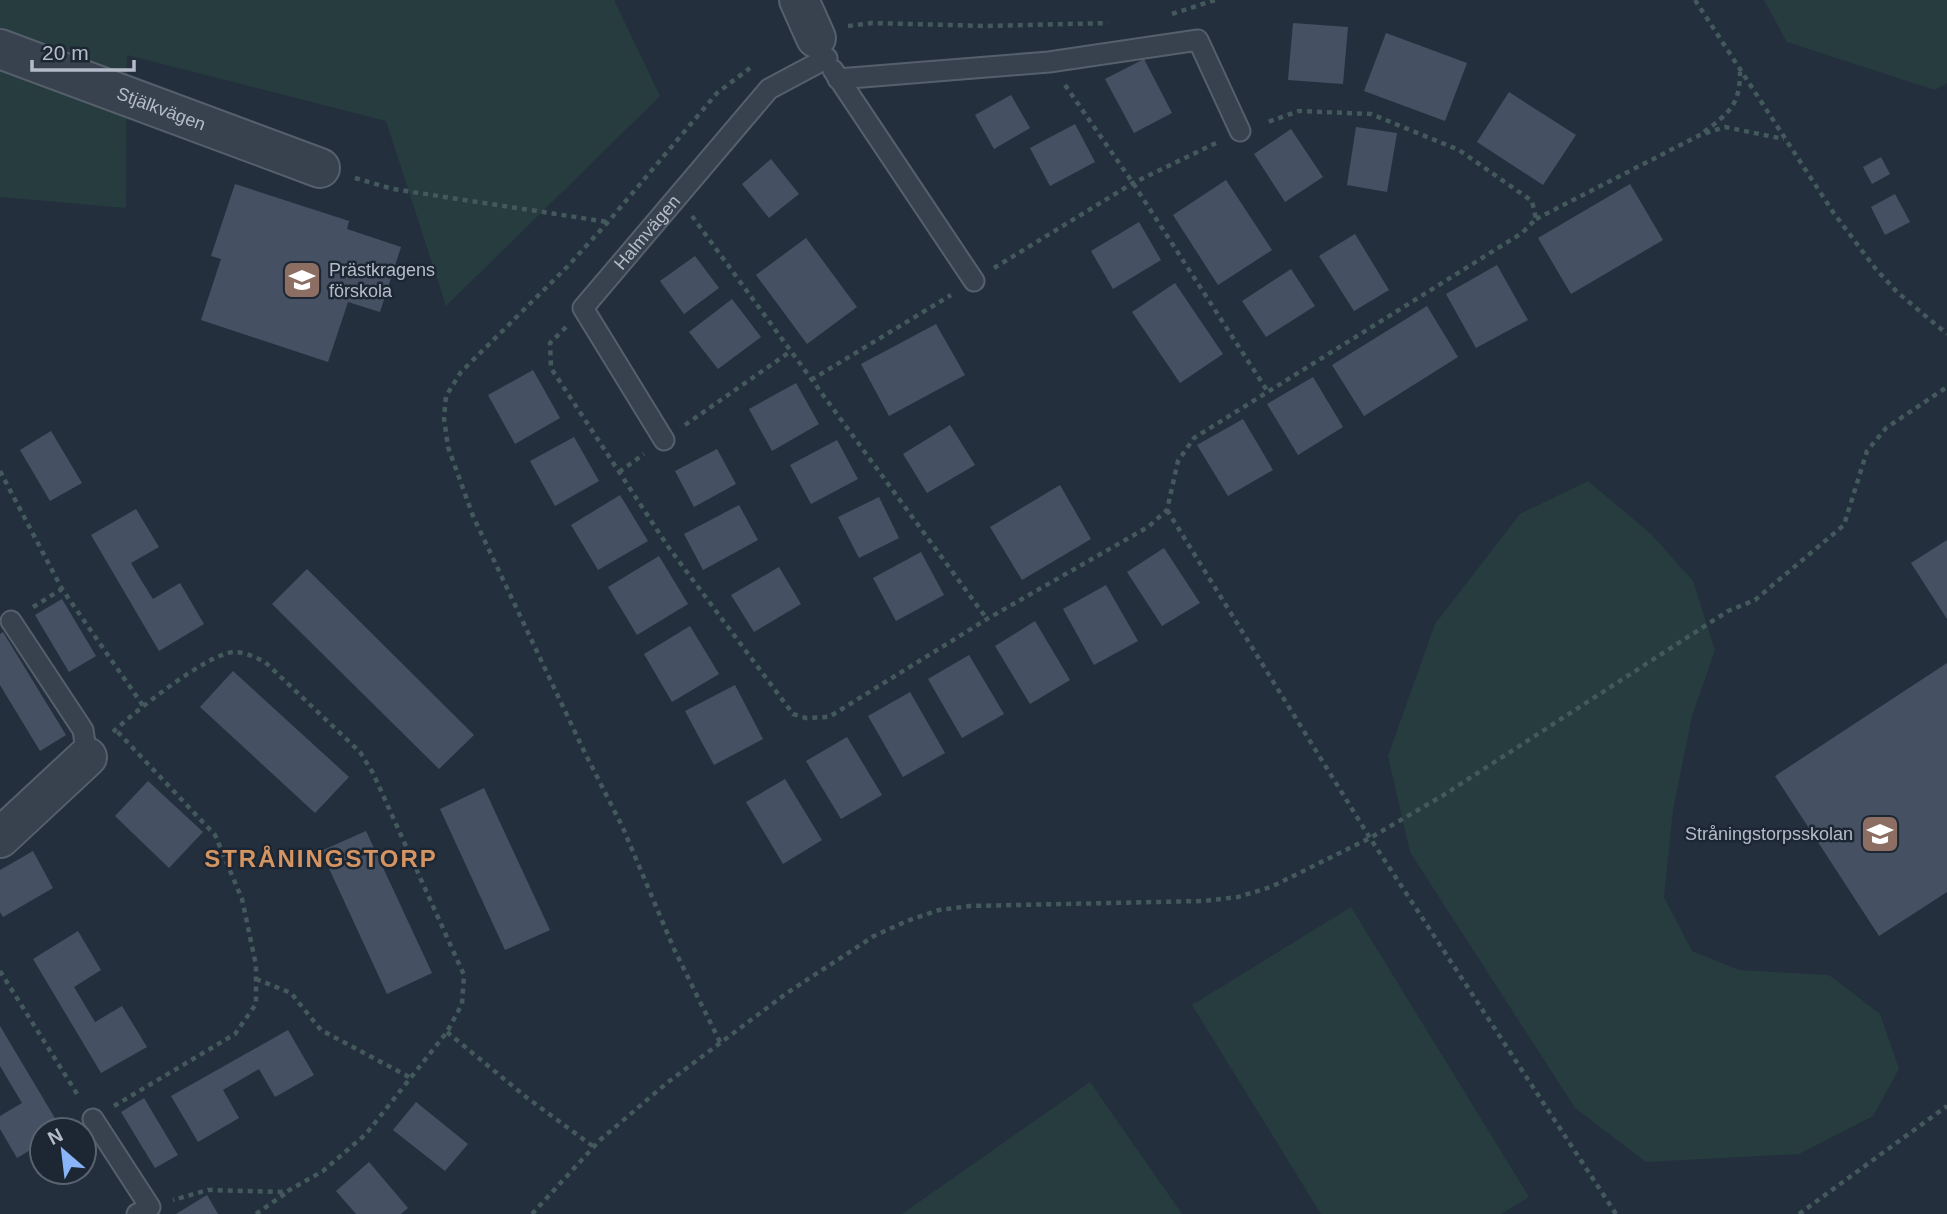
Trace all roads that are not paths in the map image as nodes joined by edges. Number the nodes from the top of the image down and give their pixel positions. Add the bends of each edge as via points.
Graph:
1 (799, 0) edge
2 (0, 48) edge
3 (821, 48) junction
4 (838, 79) junction
5 (1240, 131) road end
6 (320, 168) road end
7 (974, 281) dead end
8 (664, 440) road end
9 (11, 621) dead end
10 (88, 757) joint
11 (0, 838) edge
12 (98, 1128) edge
13 (144, 1211) edge

1 - 3 street
2 - 6 street, Stjälkvägen
3 - 4 lane
3 - 8 lane, Halmvägen via 769,89 583,308
4 - 5 lane via 1049,62 1198,40
4 - 7 lane
9 - 10 lane via 83,730
10 - 11 street
12 - 13 lane

